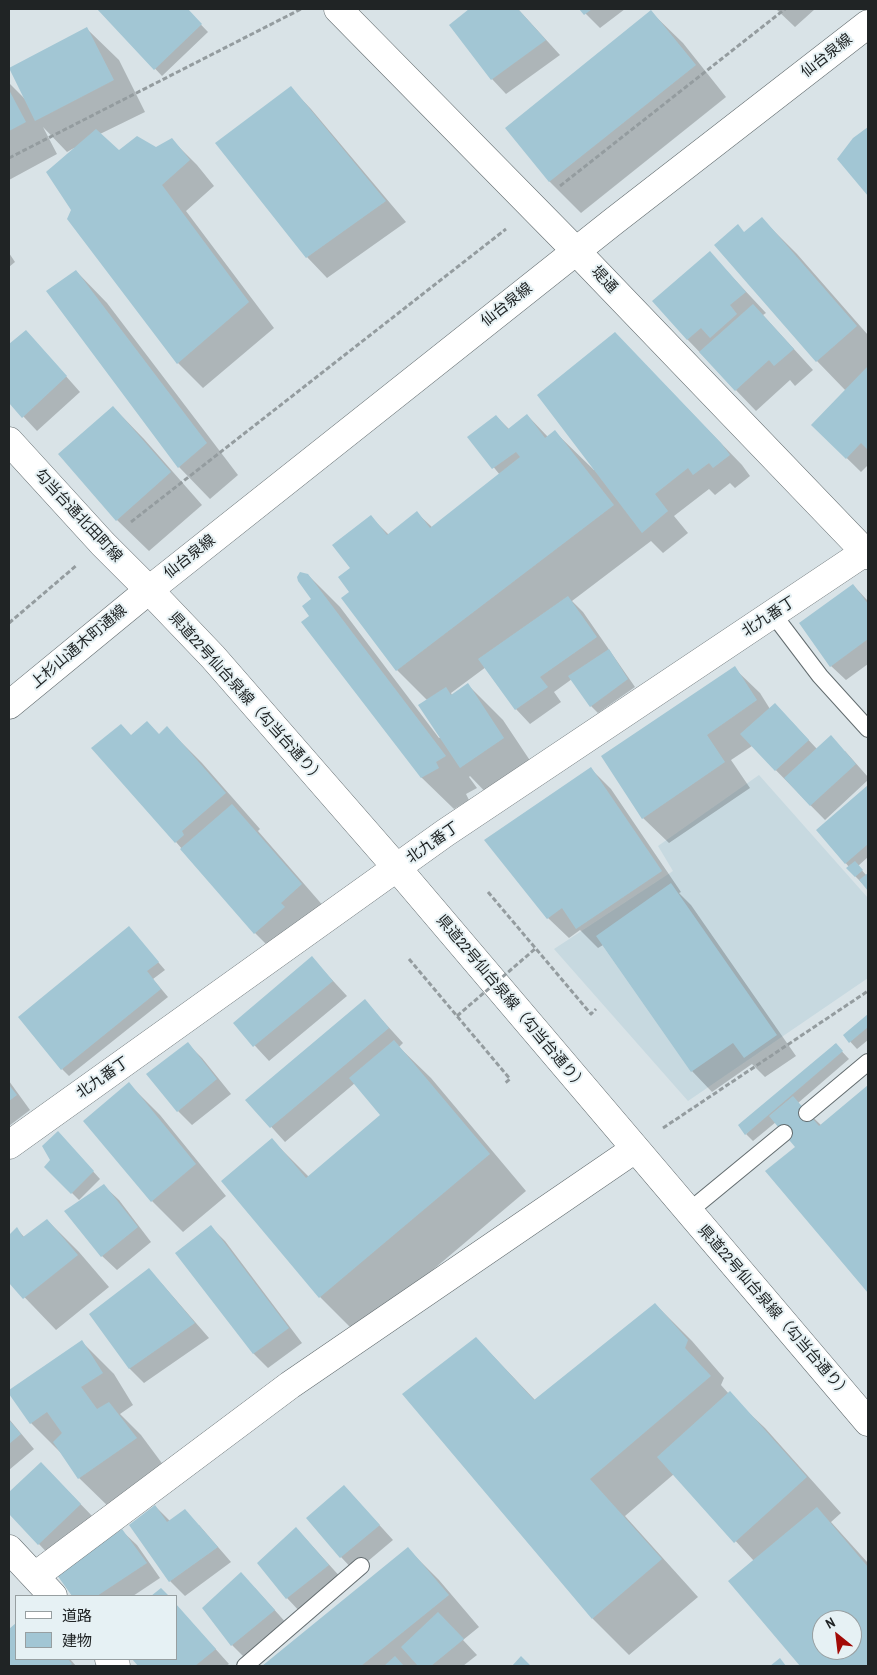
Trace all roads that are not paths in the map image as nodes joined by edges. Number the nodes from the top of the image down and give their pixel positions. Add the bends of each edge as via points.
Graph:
1 (338, 9) edge
2 (868, 24) edge
3 (576, 251) junction
4 (9, 441) edge
5 (867, 552) edge
6 (149, 590) junction
7 (773, 614) junction
8 (9, 705) edge
9 (868, 729) edge
10 (397, 868) junction
11 (868, 1062) edge
12 (807, 1113) dead end
13 (784, 1133) dead end
14 (9, 1146) edge
15 (635, 1149) junction
16 (688, 1212) junction
17 (868, 1422) edge
18 (9, 1549) edge
19 (361, 1566) dead end
20 (44, 1586) edge
21 (245, 1666) edge

1 - 3 street, 堤通
2 - 3 street, 仙台泉線
3 - 5 street, 堤通
3 - 6 street, 仙台泉線
4 - 6 street, 勾当台通北田町線
5 - 7 street, 北九番丁
6 - 8 street, 上杉山通木町通線
6 - 10 street, 県道22号仙台泉線（勾当台通り） via 213,657
7 - 9 lane via 820,676
7 - 10 street, 北九番丁
10 - 14 street, 北九番丁
10 - 15 street, 県道22号仙台泉線（勾当台通り）
11 - 12 lane
13 - 16 lane
15 - 16 street, 県道22号仙台泉線（勾当台通り）
15 - 20 street via 290,1385
16 - 17 street, 県道22号仙台泉線（勾当台通り）
18 - 20 street
19 - 21 lane

